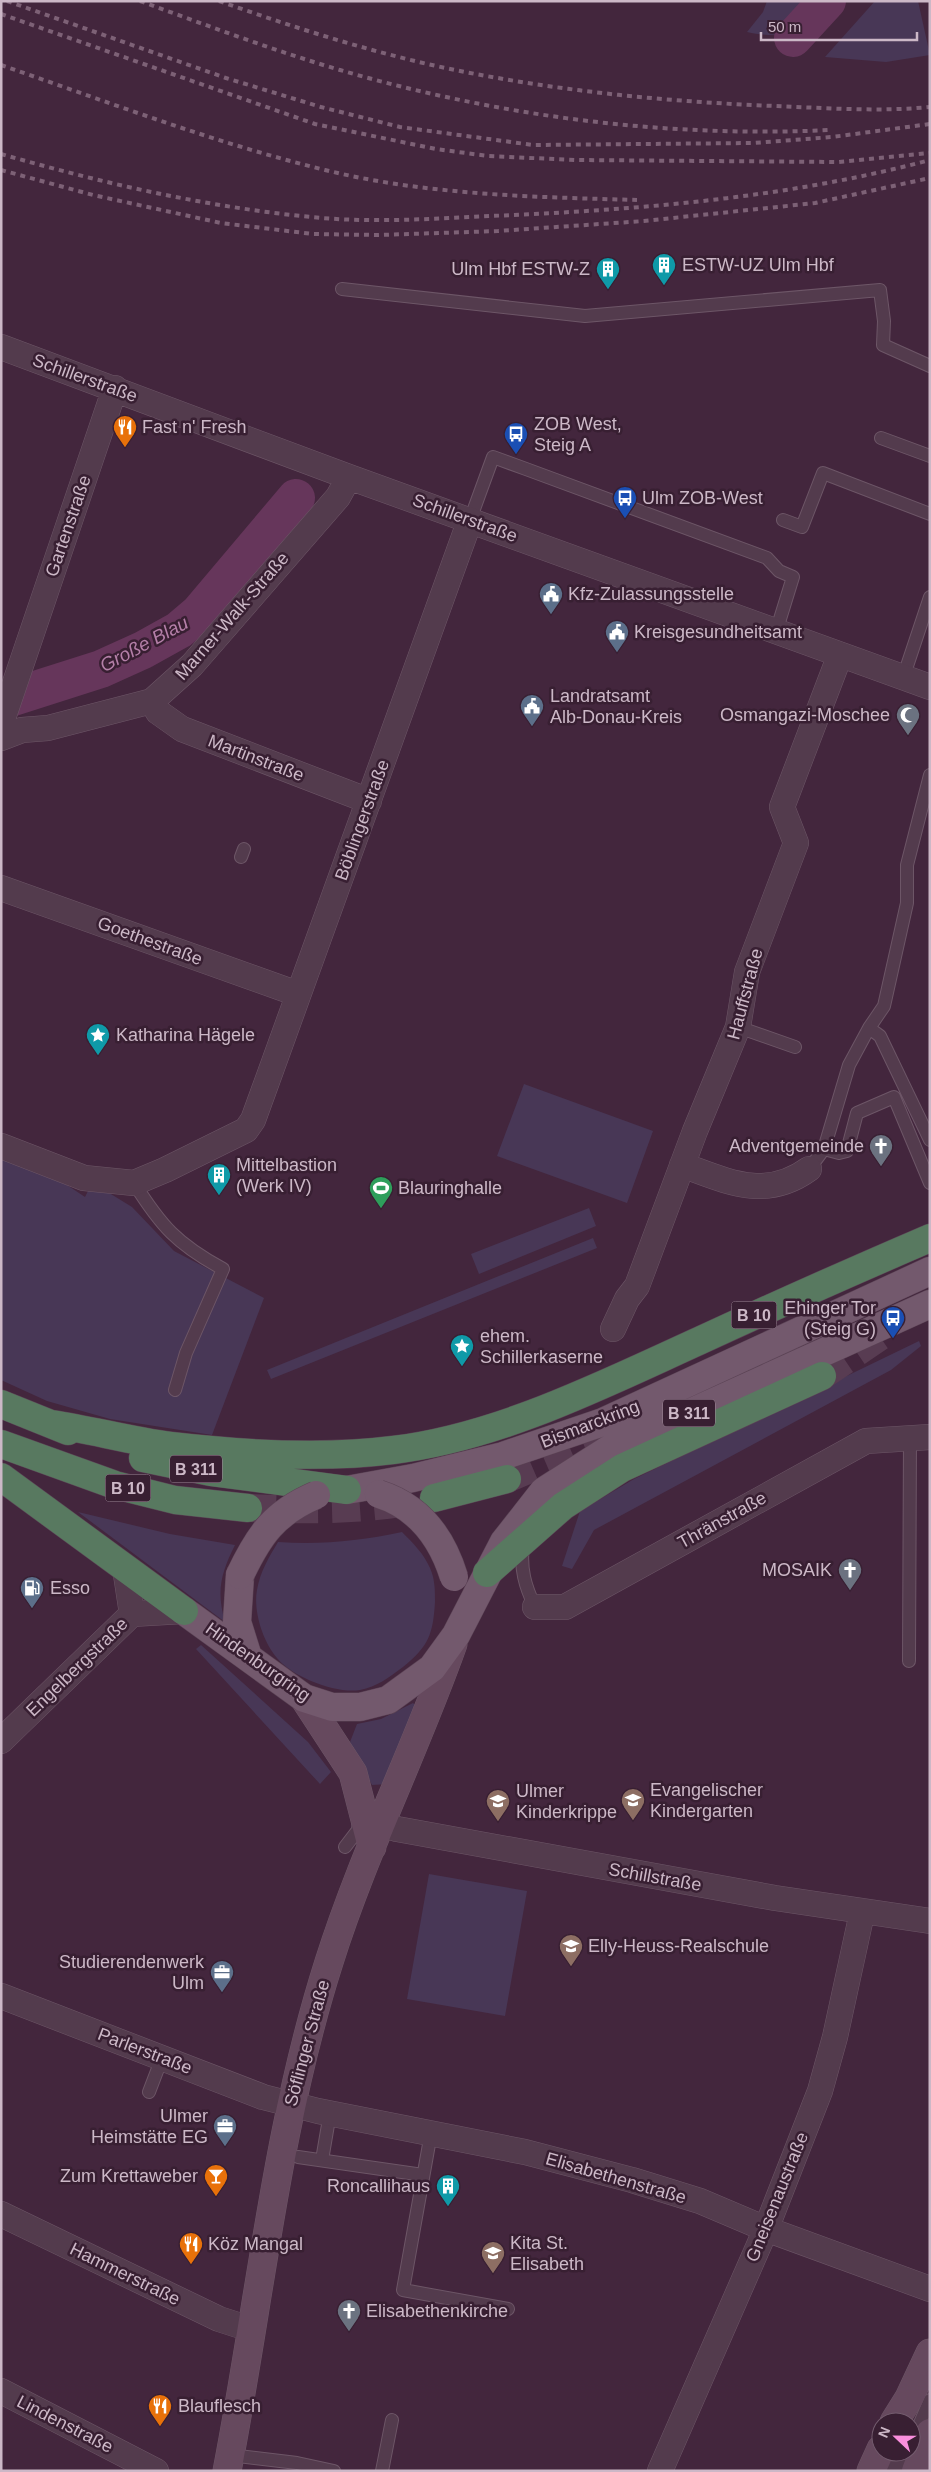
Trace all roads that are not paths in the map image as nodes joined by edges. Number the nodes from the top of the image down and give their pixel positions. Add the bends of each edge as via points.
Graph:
1 (342, 290) dead end
2 (1, 347) edge
3 (930, 366) edge
4 (115, 388) junction
5 (881, 438) dead end
6 (930, 456) edge
7 (349, 477) junction
8 (930, 514) edge
9 (470, 520) junction
10 (783, 520) dead end
11 (930, 598) edge
12 (776, 632) junction
13 (840, 655) junction
14 (13, 670) edge
15 (903, 678) junction
16 (930, 687) edge
17 (152, 702) junction
18 (1, 724) edge
19 (1, 738) edge
20 (930, 775) edge
21 (369, 801) junction
22 (1, 888) edge
23 (298, 994) junction
24 (738, 1027) junction
25 (868, 1028) junction
26 (795, 1047) dead end
27 (930, 1140) edge
28 (1, 1146) edge
29 (824, 1149) junction
30 (682, 1165) junction
31 (809, 1169) joint
32 (134, 1183) junction
33 (930, 1183) edge
34 (930, 1238) edge
35 (930, 1271) edge
36 (930, 1304) edge
37 (613, 1328) dead end
38 (822, 1376) tunnel mouth
39 (175, 1390) dead end
40 (1, 1404) edge
41 (52, 1424) junction
42 (920, 1437) edge
43 (1, 1444) edge
44 (1, 1477) edge
45 (507, 1479) tunnel mouth
46 (347, 1490) junction
47 (434, 1498) tunnel mouth
48 (248, 1508) tunnel mouth
49 (524, 1543) junction
50 (125, 1568) junction
51 (487, 1573) junction
52 (535, 1607) joint
53 (184, 1611) junction
54 (132, 1614) junction
55 (456, 1634) junction
56 (248, 1657) junction
57 (909, 1661) dead end
58 (304, 1698) junction
59 (1, 1741) edge
60 (366, 1839) junction
61 (862, 1913) junction
62 (930, 1921) edge
63 (1, 1996) edge
64 (162, 2058) junction
65 (149, 2092) dead end
66 (290, 2105) junction
67 (330, 2113) junction
68 (431, 2133) junction
69 (298, 2156) dead end
70 (322, 2160) junction
71 (423, 2175) junction
72 (1, 2214) edge
73 (766, 2229) junction
74 (930, 2289) edge
75 (508, 2309) dead end
76 (250, 2330) junction
77 (930, 2353) edge
78 (930, 2377) edge
79 (1, 2392) edge
80 (930, 2400) edge
81 (900, 2412) edge
82 (914, 2412) edge
83 (392, 2420) dead end
84 (921, 2421) edge
85 (930, 2433) edge
86 (228, 2463) edge
87 (156, 2471) edge
88 (334, 2471) edge
89 (382, 2471) edge
90 (660, 2471) edge
91 (916, 2471) edge

1 - 3 lane via 585,316 880,290 883,345
2 - 4 street, Schillerstraße
4 - 7 street, Schillerstraße
4 - 14 street, Gartenstraße
5 - 6 lane
7 - 9 street, Schillerstraße
7 - 17 street, Marner-Walk-Straße via 338,496 192,665
8 - 10 lane via 823,474 802,527
9 - 12 street, Schillerstraße
9 - 12 lane via 493,457 767,558 779,571 793,577
9 - 21 street, Böblingerstraße
11 - 15 lane
12 - 13 street, Schillerstraße
13 - 15 street, Schillerstraße
13 - 24 street, Hauffstraße via 782,807 796,843 747,972
14 - 18 street, Gartenstraße
15 - 16 street, Schillerstraße
17 - 19 street, Marner-Walk-Straße via 48,728 22,730
17 - 21 street, Martinstraße via 158,712 182,729
20 - 25 lane via 907,865 908,903 884,1006
21 - 23 street, Böblingerstraße
22 - 23 street, Goethestraße
23 - 32 street, Böblingerstraße via 253,1120 246,1130
24 - 26 lane
24 - 30 street, Hauffstraße
25 - 27 lane via 880,1036
25 - 29 lane via 849,1065
28 - 32 street via 84,1178
29 - 31 lane
29 - 33 lane via 850,1153 857,1113 894,1097
30 - 31 street via 750,1187 782,1184
30 - 37 street, Hauffstraße via 637,1286
32 - 39 lane via 156,1218 192,1252 223,1269 186,1353
34 - 41 highway, B 10 via 797,1295 580,1396 501,1425 435,1442 384,1451 320,1454 238,1452 168,1446
35 - 46 main road, Bismarckring / B 311 via 603,1422 503,1456
36 - 51 main road, Bismarckring / B 311 via 608,1450 544,1491 504,1542
38 - 49 highway via 622,1468 569,1502
40 - 41 highway, B 10
41 - 46 highway, B 311 via 88,1441 146,1459 212,1472
42 - 52 street, Thränstraße via 866,1442 565,1607
42 - 57 lane, Thränstraße
43 - 48 highway, B 10 via 115,1485 175,1500
44 - 50 highway, B 311
45 - 47 highway
46 - 55 main road, bridge via 379,1494 405,1505 435,1533 447,1554 454,1577
46 - 56 main road, Bismarckring, bridge via 316,1495 284,1511 258,1539 240,1575 237,1622
49 - 51 highway
49 - 52 lane via 521,1561 524,1583
50 - 53 highway, B 311
50 - 54 street, Engelbergstraße
51 - 55 main road, Bismarckring / B 311
53 - 54 street, Engelbergstraße
53 - 56 main road, Hindenburgring / B 311
54 - 59 street, Engelbergstraße
55 - 58 main road, Hindenburgring / B 311 via 432,1668 388,1700 360,1707 332,1707
55 - 60 street, Söflinger Straße
56 - 58 main road, Hindenburgring / B 311
58 - 60 street via 353,1773 362,1804
60 - 61 street, Schillstraße via 396,1829
60 - 66 street, Söflinger Straße
61 - 62 street, Schillstraße
61 - 73 street, Gneisenaustraße via 820,2091
63 - 64 street, Parlerstraße
64 - 65 lane
64 - 66 street, Parlerstraße
66 - 67 street, Elisabethenstraße
66 - 76 street, Söflinger Straße
67 - 68 street, Elisabethenstraße
67 - 70 lane
68 - 71 lane
68 - 73 street, Elisabethenstraße via 525,2152 632,2180 700,2202
69 - 70 lane
70 - 71 lane
71 - 75 lane via 403,2290
72 - 76 street, Hammerstraße via 219,2319
73 - 74 street, Elisabethenstraße
73 - 90 street, Gneisenaustraße
76 - 86 street, Söflinger Straße
77 - 81 street
78 - 82 lane
79 - 87 street, Lindenstraße
80 - 84 lane
83 - 89 lane
85 - 91 street
86 - 88 lane via 297,2463

